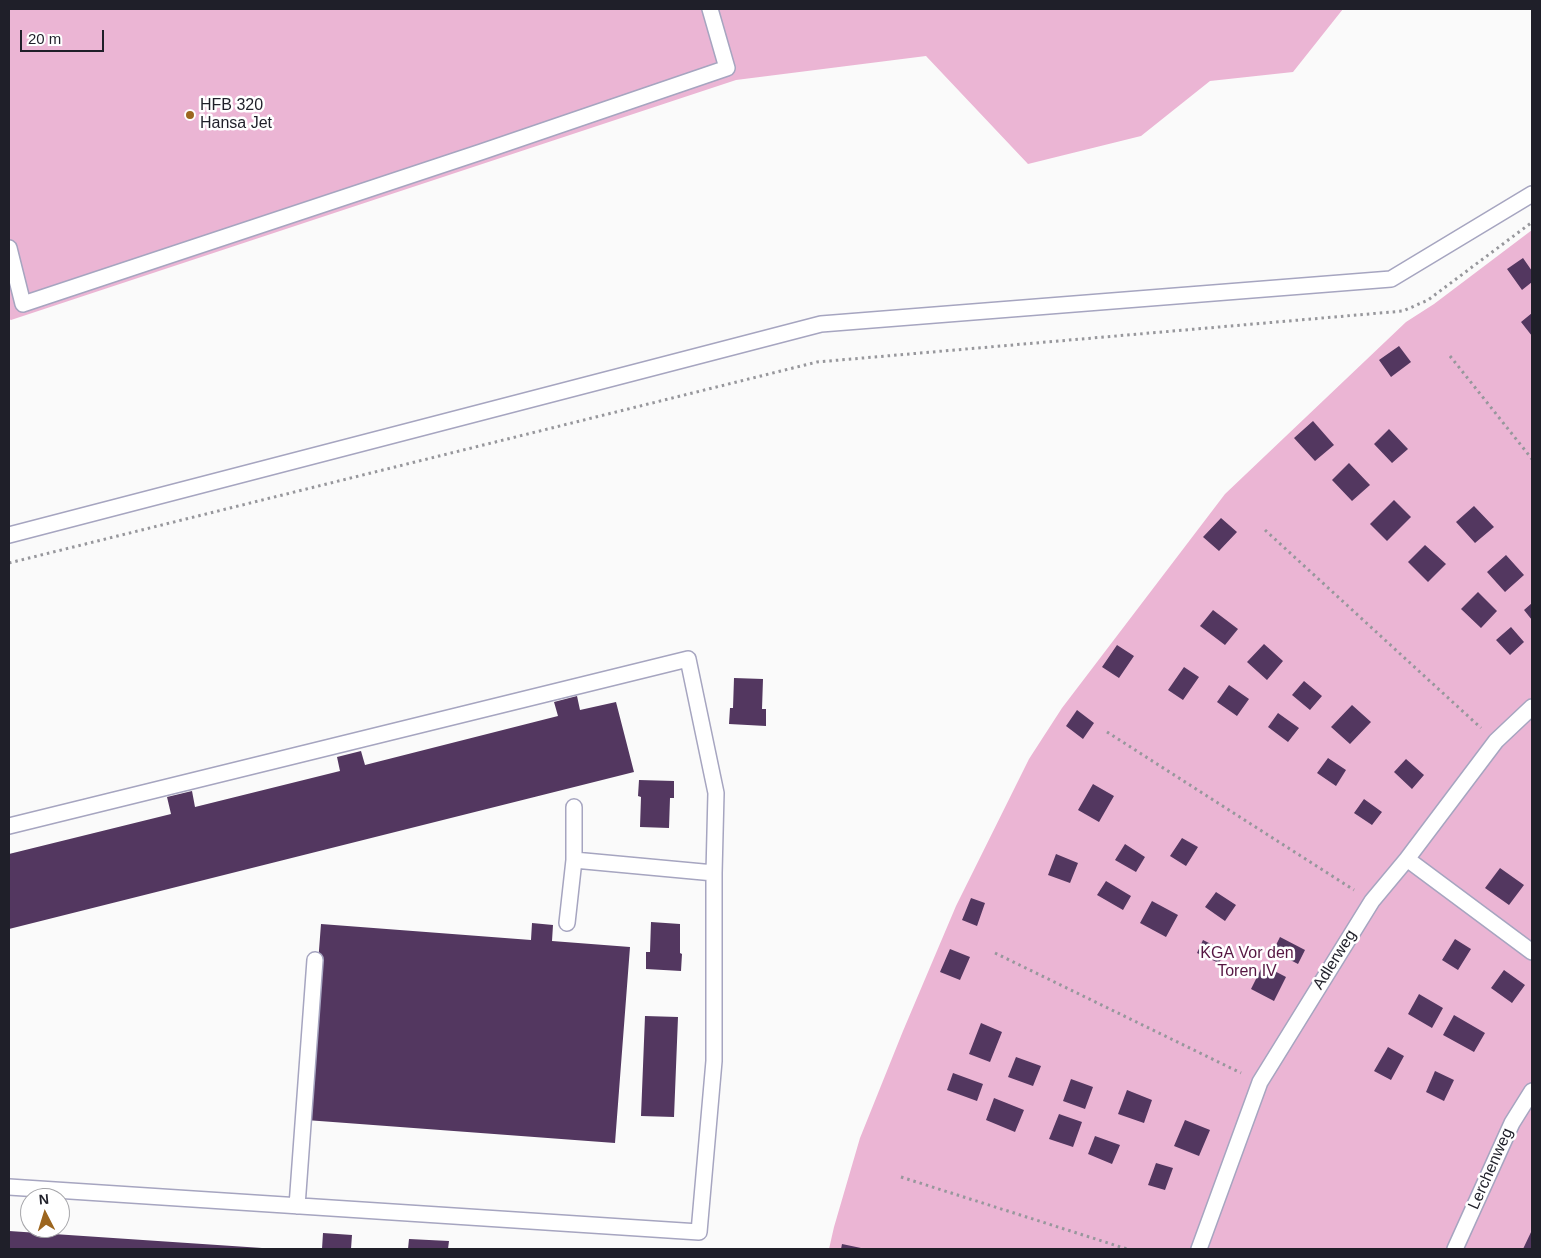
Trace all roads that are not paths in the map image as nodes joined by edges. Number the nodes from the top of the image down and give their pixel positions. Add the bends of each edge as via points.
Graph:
1 (710, 9) edge
2 (1532, 194) edge
3 (9, 248) edge
4 (9, 536) edge
5 (1532, 707) edge
6 (574, 807) dead end
7 (9, 826) edge
8 (1407, 858) junction
9 (574, 860) junction
10 (714, 872) junction
11 (567, 923) dead end
12 (1532, 952) edge
13 (315, 960) dead end
14 (1532, 1091) edge
15 (9, 1187) edge
16 (297, 1206) junction
17 (1199, 1249) edge
18 (1455, 1249) edge

1 - 3 lane via 727,68 481,152 23,304
2 - 4 lane via 1390,279 821,324
5 - 8 lane, Adlerweg via 1496,742
6 - 9 lane
7 - 10 lane via 688,660 716,793
8 - 12 lane
8 - 17 lane, Adlerweg via 1372,901 1260,1082
9 - 10 lane
9 - 11 lane
10 - 16 lane via 714,1061 699,1232
13 - 16 lane
14 - 18 lane, Lerchenweg via 1512,1122
15 - 16 lane

